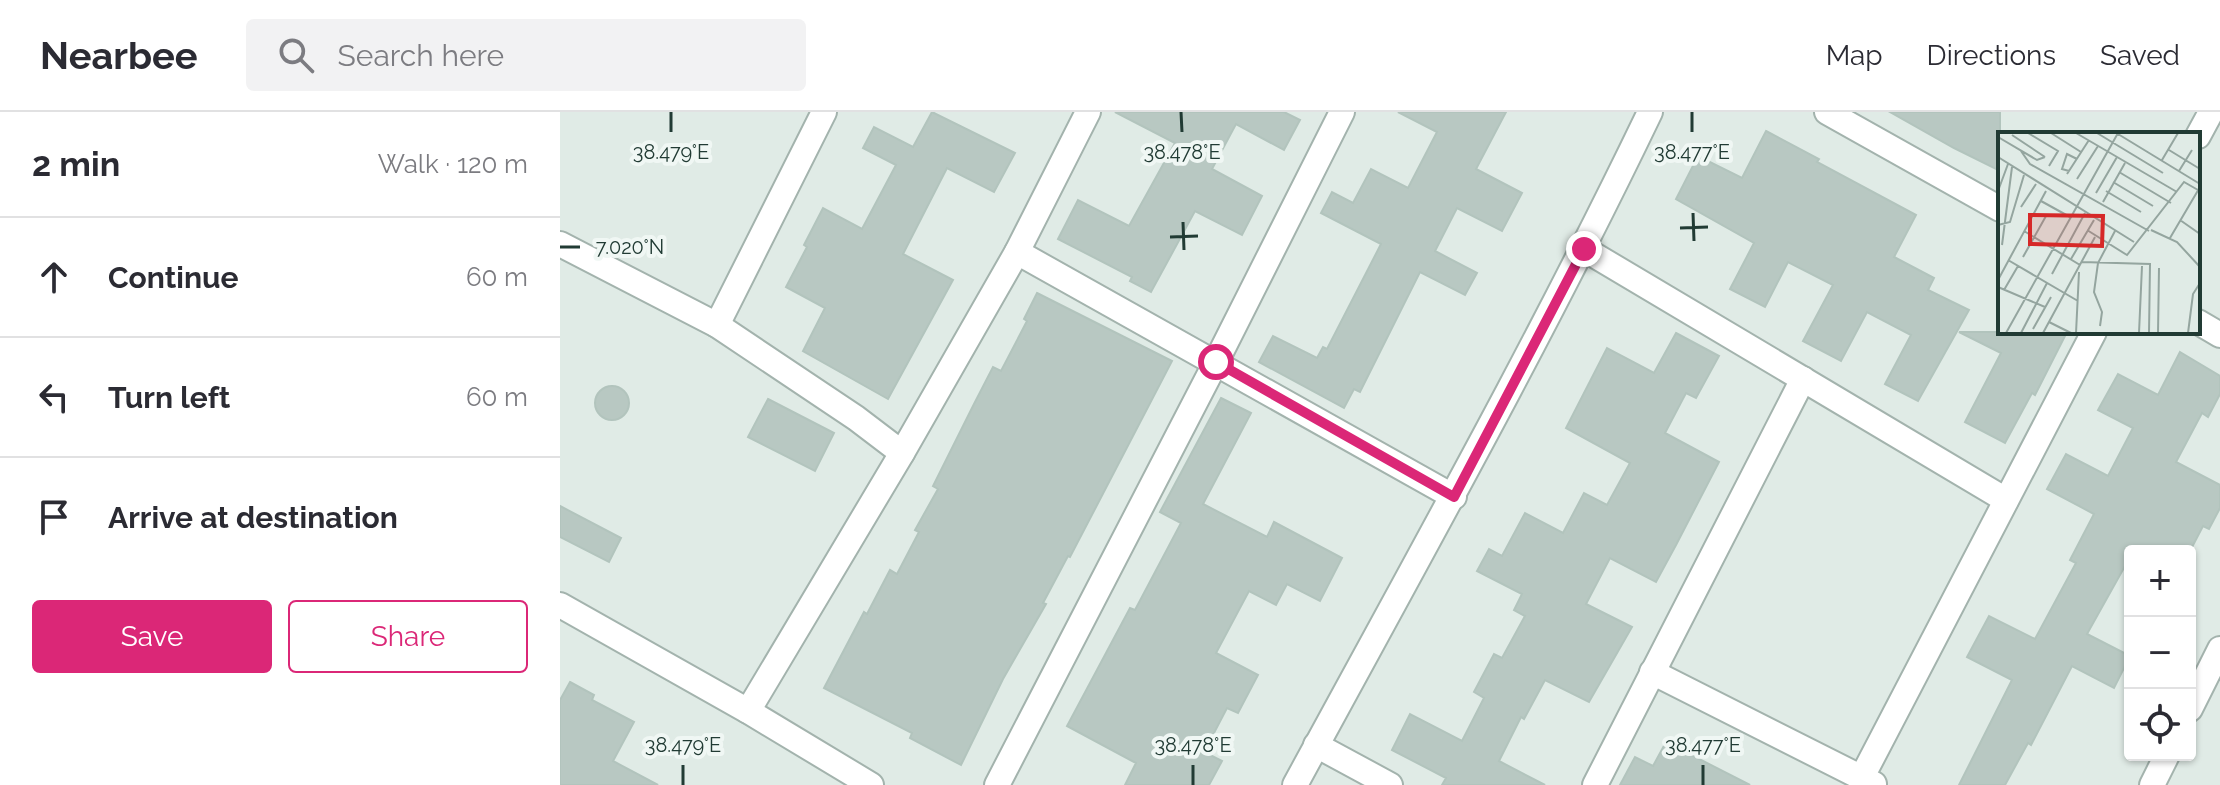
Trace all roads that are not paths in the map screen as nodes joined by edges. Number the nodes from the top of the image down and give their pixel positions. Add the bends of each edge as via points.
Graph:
1 (824, 112) edge
2 (1088, 112) edge
3 (1342, 112) edge
4 (1650, 112) edge
5 (1827, 112) edge
6 (2211, 112) edge
7 (2200, 132) edge
8 (1998, 208) edge
9 (560, 244) edge
10 (1584, 249) junction
11 (1017, 252) junction
12 (2200, 323) edge
13 (717, 325) junction
14 (2093, 334) edge
15 (2220, 335) edge
16 (1216, 362) junction
17 (1803, 379) junction
18 (902, 453) junction
19 (1454, 497) junction
20 (2006, 500) junction
21 (560, 605) edge
22 (2220, 649) edge
23 (1652, 672) junction
24 (2196, 697) edge
25 (748, 711) junction
26 (1316, 745) junction
27 (2164, 761) edge
28 (1869, 781) edge
29 (871, 785) edge
30 (997, 785) edge
31 (1295, 785) edge
32 (1390, 785) edge
33 (1595, 785) edge
34 (2152, 785) edge

1 - 13 street
2 - 11 street
3 - 16 street
4 - 10 street
5 - 8 street
6 - 7 street
9 - 13 street
10 - 17 street
10 - 19 street
11 - 16 street
11 - 18 street
12 - 15 street
13 - 18 street
14 - 20 street
16 - 19 street
16 - 30 street
17 - 20 street
17 - 23 street
18 - 25 street
19 - 26 street
20 - 28 street
21 - 25 street
22 - 24 street
23 - 28 street
23 - 33 street
25 - 29 street
26 - 31 street
26 - 32 street
27 - 34 street

